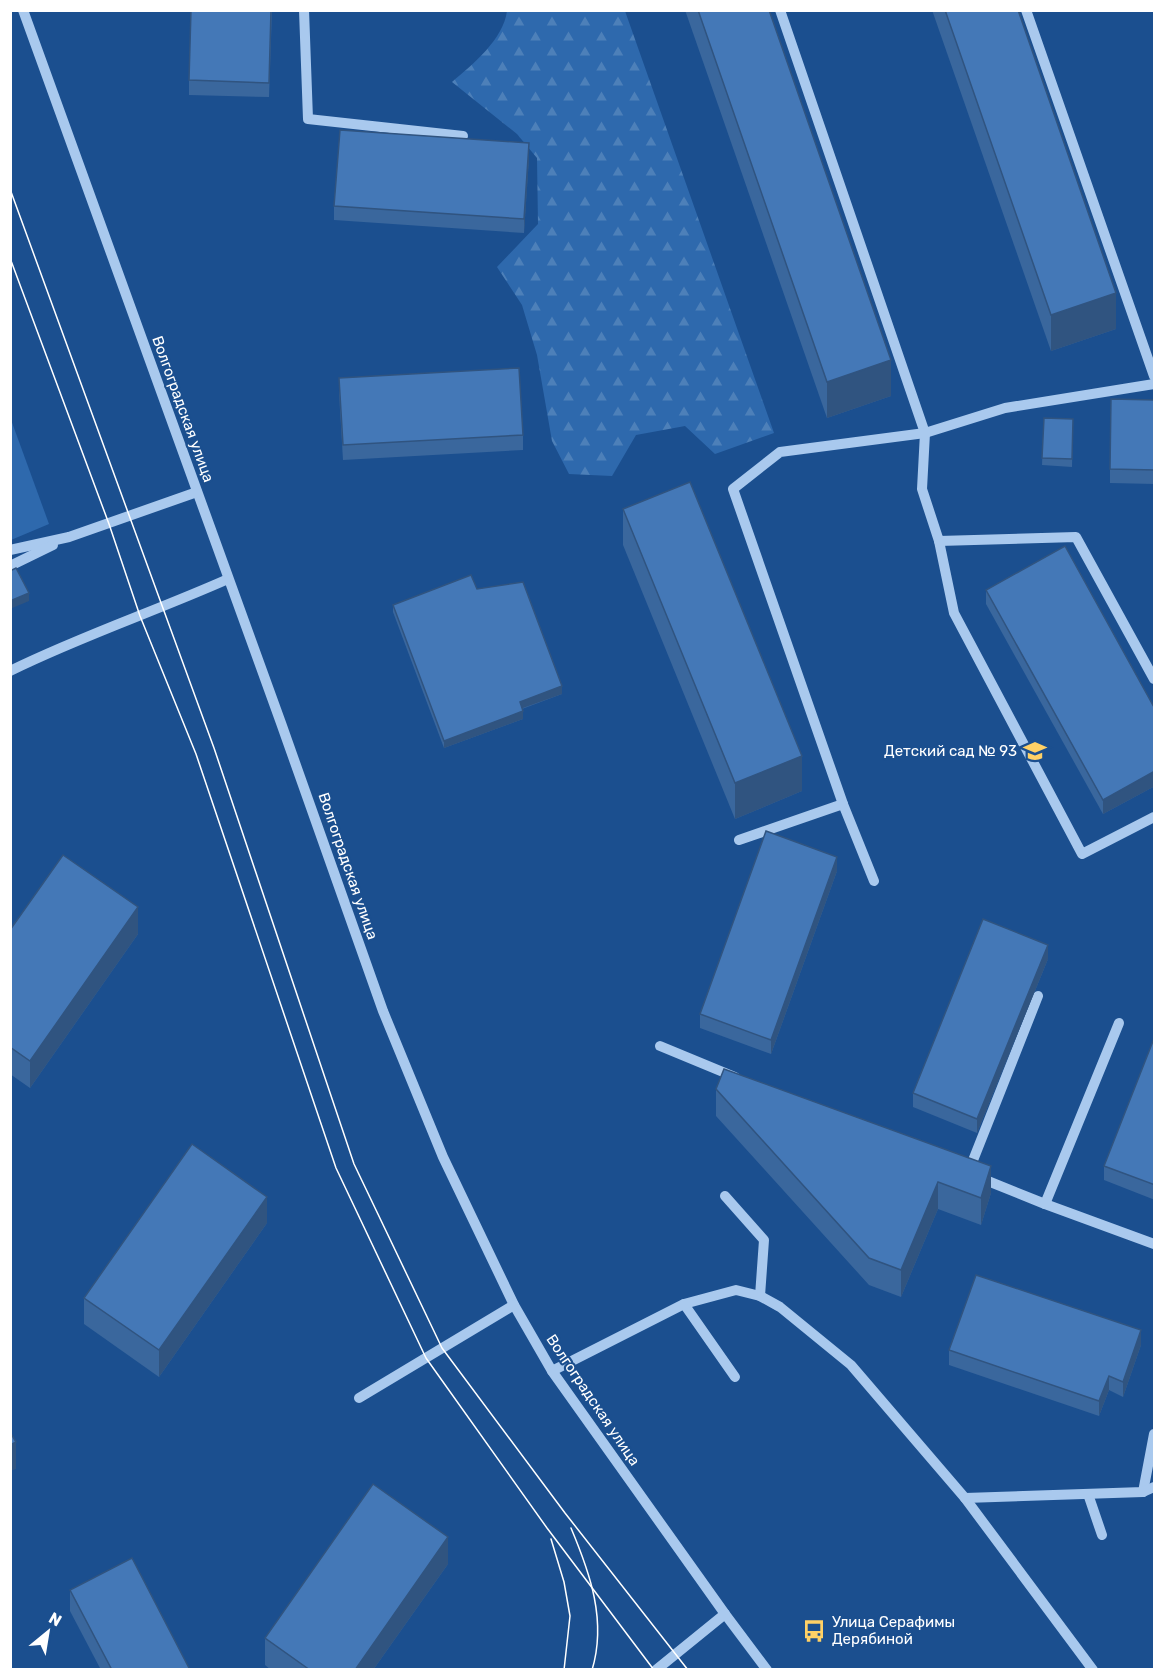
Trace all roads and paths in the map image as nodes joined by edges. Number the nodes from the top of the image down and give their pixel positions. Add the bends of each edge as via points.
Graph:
1 (23, 10) edge
2 (304, 10) edge
3 (780, 10) edge
4 (1026, 10) edge
5 (463, 136) edge
6 (1155, 376) edge
7 (1155, 384) edge
8 (925, 434) junction
9 (197, 492) junction
10 (69, 537) junction
11 (939, 541) junction
12 (10, 550) edge
13 (10, 566) edge
14 (228, 579) junction
15 (10, 671) edge
16 (1155, 679) edge
17 (843, 804) junction
18 (1155, 817) edge
19 (739, 840) dead end
20 (874, 881) dead end
21 (1038, 996) dead end
22 (1119, 1023) dead end
23 (660, 1046) dead end
24 (746, 1081) edge
25 (725, 1196) dead end
26 (1045, 1204) junction
27 (1155, 1244) edge
28 (759, 1296) junction
29 (684, 1304) junction
30 (514, 1305) junction
31 (552, 1371) junction
32 (735, 1377) dead end
33 (359, 1398) dead end
34 (1155, 1434) edge
35 (1155, 1487) edge
36 (1143, 1492) junction
37 (1088, 1494) junction
38 (965, 1498) junction
39 (1102, 1535) dead end
40 (725, 1614) junction
41 (656, 1670) edge
42 (767, 1670) edge
43 (1093, 1670) edge

1 - 9 street, Волгоградская улица
2 - 5 street via 308,119
3 - 8 street
4 - 6 street
7 - 8 street via 1005,408
8 - 11 street via 922,489
8 - 17 street via 780,452 733,489
9 - 10 street
9 - 14 street, Волгоградская улица
10 - 12 street
10 - 13 street
11 - 16 street via 1076,537
11 - 18 street via 954,613 1082,854
14 - 15 street
14 - 30 street, Волгоградская улица via 383,1011 442,1156
17 - 19 street
17 - 20 street
21 - 26 street via 963,1171
22 - 26 street
23 - 24 street
25 - 28 street via 764,1240
26 - 27 street
28 - 29 street via 736,1290
28 - 38 street via 780,1307 851,1365
29 - 31 street
29 - 32 street
30 - 31 street, Волгоградская улица
30 - 33 street
31 - 40 street, Волгоградская улица
34 - 36 street
35 - 36 street
36 - 37 street
37 - 38 street
37 - 39 street
38 - 43 street
40 - 41 street
40 - 42 street, Волгоградская улица

